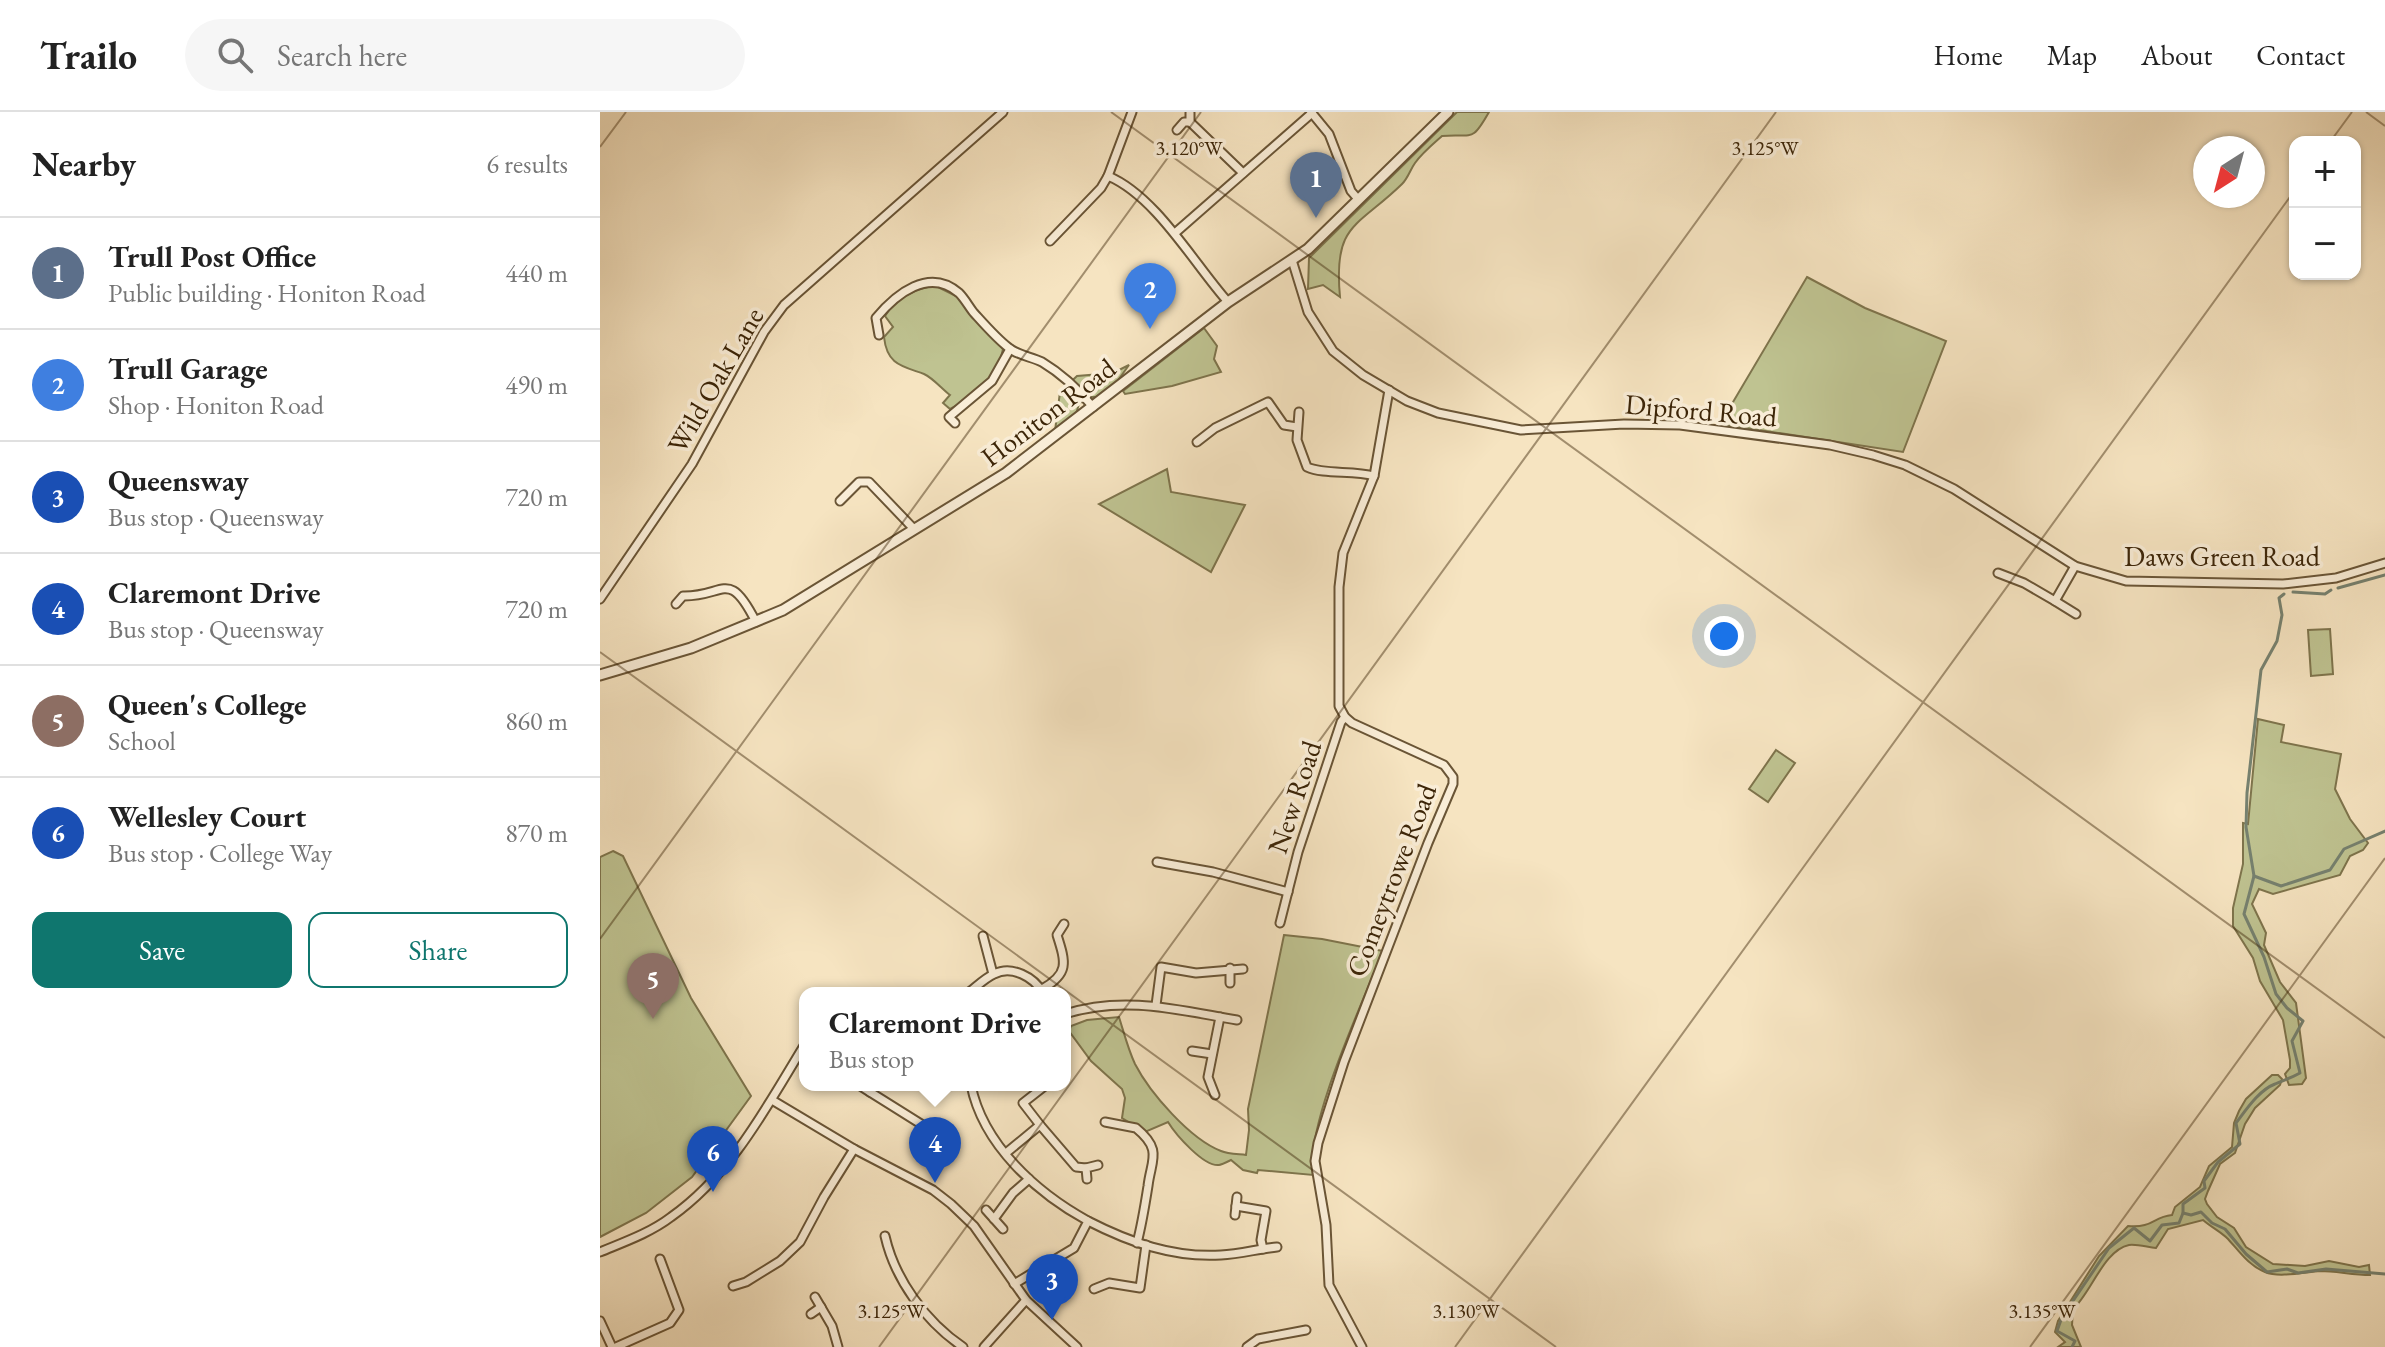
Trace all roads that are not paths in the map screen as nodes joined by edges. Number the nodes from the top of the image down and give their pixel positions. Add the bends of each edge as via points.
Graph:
1 (1003, 112) edge
2 (1132, 112) edge
3 (1312, 112) edge
4 (1448, 112) edge
5 (1190, 118) edge
6 (1177, 130) dead end
7 (1243, 173) junction
8 (1108, 176) junction
9 (1358, 199) junction
10 (1175, 233) junction
11 (1052, 235) dead end
12 (1292, 260) junction
13 (1228, 302) junction
14 (879, 335) dead end
15 (1010, 349) junction
16 (1389, 390) junction
17 (1093, 407) junction
18 (942, 409) dead end
19 (1299, 412) dead end
20 (1297, 427) junction
21 (1197, 442) dead end
22 (1374, 476) junction
23 (840, 501) dead end
24 (913, 528) junction
25 (2385, 563) edge
26 (2075, 566) junction
27 (1998, 573) dead end
28 (2106, 576) joint
29 (674, 588) dead end
30 (683, 596) junction
31 (600, 599) edge
32 (2055, 601) junction
33 (676, 604) dead end
34 (2076, 614) dead end
35 (756, 622) junction
36 (600, 675) edge
37 (1345, 717) junction
38 (1157, 862) dead end
39 (1288, 892) junction
40 (1280, 923) dead end
41 (1064, 924) dead end
42 (1047, 934) dead end
43 (1057, 935) junction
44 (983, 936) dead end
45 (1151, 965) dead end
46 (1161, 967) junction
47 (1230, 968) junction
48 (1243, 969) dead end
49 (993, 974) junction
50 (1230, 983) dead end
51 (976, 987) edge
52 (1038, 987) edge
53 (1047, 987) edge
54 (1156, 1005) junction
55 (1071, 1013) edge
56 (1220, 1017) junction
57 (1237, 1020) dead end
58 (1192, 1051) dead end
59 (799, 1054) edge
60 (1212, 1054) junction
61 (876, 1091) edge
62 (973, 1091) edge
63 (1038, 1091) edge
64 (1215, 1095) dead end
65 (772, 1100) junction
66 (1119, 1114) dead end
67 (1105, 1122) dead end
68 (921, 1124) dead end
69 (1118, 1124) junction
70 (1040, 1125) junction
71 (854, 1149) junction
72 (1006, 1153) junction
73 (1098, 1165) dead end
74 (1086, 1168) junction
75 (1153, 1169) junction
76 (1162, 1173) dead end
77 (1029, 1179) junction
78 (1087, 1179) dead end
79 (1236, 1206) dead end
80 (986, 1210) dead end
81 (1266, 1211) junction
82 (1275, 1213) dead end
83 (994, 1219) junction
84 (1088, 1221) junction
85 (1003, 1229) dead end
86 (885, 1236) dead end
87 (1141, 1244) junction
88 (888, 1247) junction
89 (1277, 1247) dead end
90 (878, 1249) dead end
91 (1263, 1249) junction
92 (600, 1252) edge
93 (660, 1259) dead end
94 (677, 1268) dead end
95 (666, 1273) junction
96 (1014, 1284) junction
97 (733, 1286) dead end
98 (1140, 1288) junction
99 (1094, 1289) dead end
100 (1149, 1289) dead end
101 (815, 1297) dead end
102 (1026, 1300) junction
103 (821, 1307) junction
104 (811, 1314) dead end
105 (600, 1321) edge
106 (1306, 1330) dead end
107 (1294, 1333) junction
108 (1296, 1344) dead end
109 (614, 1347) edge
110 (838, 1347) edge
111 (963, 1347) edge
112 (984, 1347) edge
113 (1077, 1347) edge
114 (1247, 1347) edge
115 (1362, 1347) edge

1 - 31 street, Wild Oak Lane via 784,305 692,464
2 - 8 street
3 - 7 street
3 - 9 street via 1329,134
4 - 9 street, Honiton Road
5 - 6 street
5 - 7 street
7 - 10 street
8 - 10 street via 1131,190
8 - 11 street
9 - 12 street, Honiton Road
10 - 13 street
12 - 13 street, Honiton Road
12 - 16 street, Dipford Road via 1308,312 1324,341
13 - 17 street, Honiton Road
14 - 15 street via 876,318 885,308 905,290 932,282 961,295
15 - 17 street via 1060,374
15 - 18 street via 992,381 952,420
16 - 22 street
16 - 26 street, Dipford Road via 1438,413 1521,430 1680,425 1873,455 1954,489
17 - 24 street, Honiton Road via 1006,473
19 - 20 street
20 - 21 street via 1284,425 1266,398
20 - 22 street via 1307,467
22 - 37 street via 1343,553 1339,706
23 - 24 street via 859,482 869,482
24 - 35 street, Honiton Road via 809,595
25 - 28 street, Daws Green Road via 2336,578 2283,584 2126,581
26 - 28 street, Dipford Road
26 - 32 street
27 - 32 street
29 - 30 street
30 - 33 street
30 - 35 street via 726,588 739,595
32 - 34 street
35 - 36 street, Honiton Road
37 - 39 street, New Road
37 - 115 street, Comeytrowe Road via 1444,765 1453,777 1344,1062 1315,1161 1329,1285
38 - 39 street, New Road
39 - 40 street, New Road
41 - 43 street
42 - 43 street
43 - 53 street via 1064,969
44 - 49 street
45 - 46 street
46 - 47 street via 1196,973
46 - 54 street
47 - 48 street
47 - 50 street
49 - 51 street
49 - 52 street via 1017,972
54 - 55 street via 1115,1004
54 - 56 street
56 - 57 street
56 - 60 street
58 - 60 street
59 - 65 street
60 - 64 street via 1205,1083
61 - 68 street
62 - 72 street via 986,1125
63 - 70 street via 1020,1105
65 - 71 street
65 - 92 street via 707,1187 672,1217
66 - 69 street
67 - 69 street
69 - 75 street via 1141,1132 1152,1150
70 - 72 street
70 - 74 street via 1076,1167
71 - 96 street via 951,1204 974,1226
71 - 97 street via 800,1242 780,1261
72 - 77 street
73 - 74 street
74 - 78 street
75 - 76 street
75 - 87 street
77 - 83 street
77 - 84 street
79 - 81 street
80 - 83 street
81 - 82 street
81 - 91 street
83 - 85 street
84 - 87 street
84 - 96 street via 1074,1248
86 - 88 street
87 - 91 street via 1195,1256
87 - 98 street
88 - 90 street
88 - 111 street via 925,1314
89 - 91 street
93 - 95 street
94 - 95 street
95 - 109 street via 679,1310 675,1319
96 - 102 street
98 - 99 street via 1109,1283
98 - 100 street
101 - 103 street
102 - 112 street
102 - 113 street
103 - 104 street
103 - 110 street
105 - 109 street
106 - 107 street
107 - 108 street
107 - 114 street via 1258,1339

